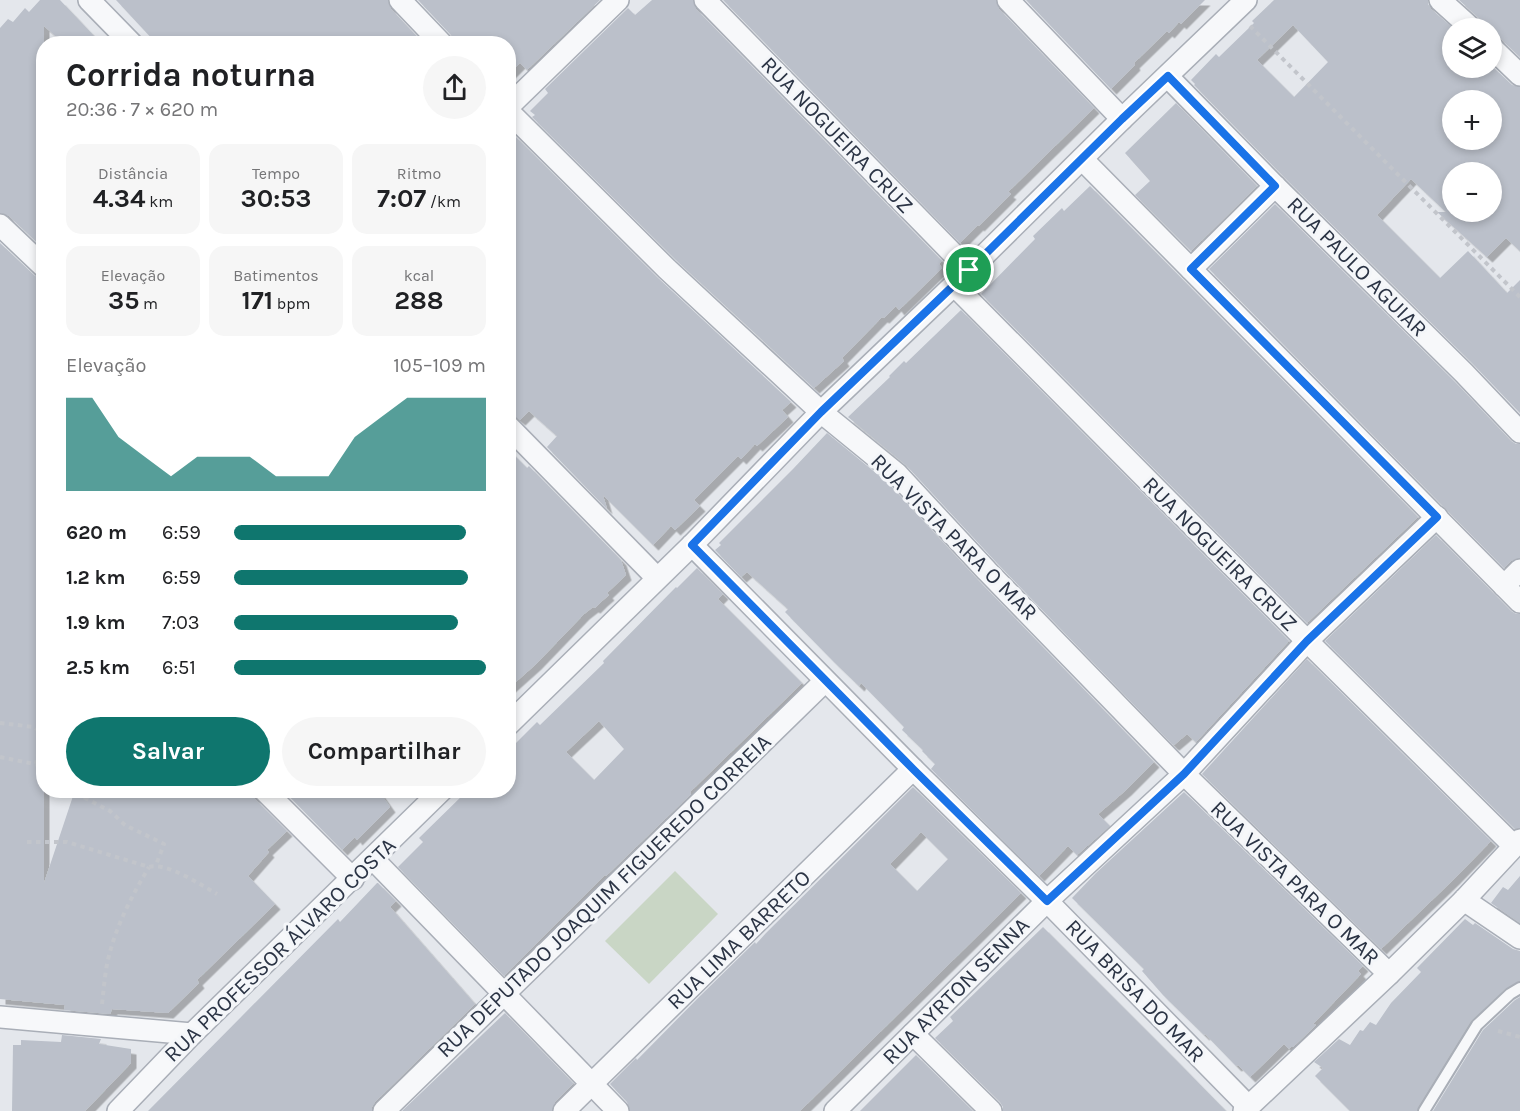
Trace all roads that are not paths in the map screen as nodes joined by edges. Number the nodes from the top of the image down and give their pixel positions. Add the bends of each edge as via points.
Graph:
1 (89, 0) edge
2 (400, 0) edge
3 (618, 0) edge
4 (705, 0) edge
5 (1008, 0) edge
6 (1440, 0) edge
7 (1240, 5) edge
8 (1460, 18) edge
9 (124, 36) edge
10 (434, 36) edge
11 (1502, 58) edge
12 (1520, 75) edge
13 (1168, 76) junction
14 (516, 101) edge
15 (516, 117) edge
16 (1122, 119) junction
17 (1082, 159) junction
18 (1275, 186) junction
19 (0, 225) edge
20 (36, 259) edge
21 (1191, 269) junction
22 (962, 278) junction
23 (821, 412) junction
24 (1520, 432) edge
25 (516, 434) edge
26 (1437, 517) junction
27 (692, 545) junction
28 (1520, 570) edge
29 (657, 578) junction
30 (1504, 586) junction
31 (1520, 602) edge
32 (1307, 641) junction
33 (825, 681) junction
34 (516, 717) edge
35 (913, 769) junction
36 (1184, 774) junction
37 (272, 798) edge
38 (434, 798) edge
39 (1517, 843) edge
40 (373, 859) junction
41 (353, 879) junction
42 (1464, 900) junction
43 (1047, 901) junction
44 (1520, 938) edge
45 (1389, 974) junction
46 (1520, 988) edge
47 (503, 993) junction
48 (0, 1017) edge
49 (192, 1034) junction
50 (913, 1034) junction
51 (591, 1084) junction
52 (1246, 1109) edge
53 (118, 1111) edge
54 (384, 1111) edge
55 (564, 1111) edge
56 (618, 1111) edge
57 (835, 1111) edge
58 (991, 1111) edge
59 (1424, 1111) edge

1 - 9 street
2 - 10 street
3 - 14 street
4 - 22 street, RUA NOGUEIRA CRUZ
5 - 16 street
6 - 8 street
7 - 13 street
11 - 12 street
13 - 16 street
13 - 18 street, RUA PAULO AGUIAR
15 - 23 street, RUA VISTA PARA O MAR via 667,269
16 - 17 street
17 - 21 street
17 - 22 street
18 - 21 street
18 - 24 street, RUA PAULO AGUIAR
19 - 20 street
21 - 26 street
22 - 23 street
22 - 32 street, RUA NOGUEIRA CRUZ
23 - 27 street
23 - 36 street, RUA VISTA PARA O MAR via 897,474
25 - 29 street
26 - 30 street
26 - 32 street, RUA AYRTON SENNA
27 - 29 street
27 - 33 street, RUA BRISA DO MAR
28 - 30 street
29 - 34 street
30 - 31 street
32 - 36 street, RUA AYRTON SENNA
32 - 39 street, RUA NOGUEIRA CRUZ
33 - 35 street, RUA BRISA DO MAR
33 - 47 street, RUA DEPUTADO JOAQUIM FIGUEREDO CORREIA
35 - 43 street, RUA BRISA DO MAR
35 - 51 street, RUA LIMA BARRETO
36 - 43 street, RUA AYRTON SENNA
36 - 45 street, RUA VISTA PARA O MAR
37 - 41 street
38 - 40 street, RUA PROFESSOR ÁLVARO COSTA
39 - 42 street
40 - 41 street, RUA PROFESSOR ÁLVARO COSTA
40 - 47 street
41 - 49 street, RUA PROFESSOR ÁLVARO COSTA
42 - 44 street
42 - 45 street
43 - 50 street, RUA AYRTON SENNA
43 - 52 street, RUA BRISA DO MAR
45 - 52 street
46 - 59 lane via 1477,1025
47 - 51 street
47 - 54 street, RUA DEPUTADO JOAQUIM FIGUEREDO CORREIA
48 - 49 street
49 - 53 street, RUA PROFESSOR ÁLVARO COSTA
50 - 57 street, RUA AYRTON SENNA
50 - 58 street
51 - 55 street, RUA LIMA BARRETO
51 - 56 street

